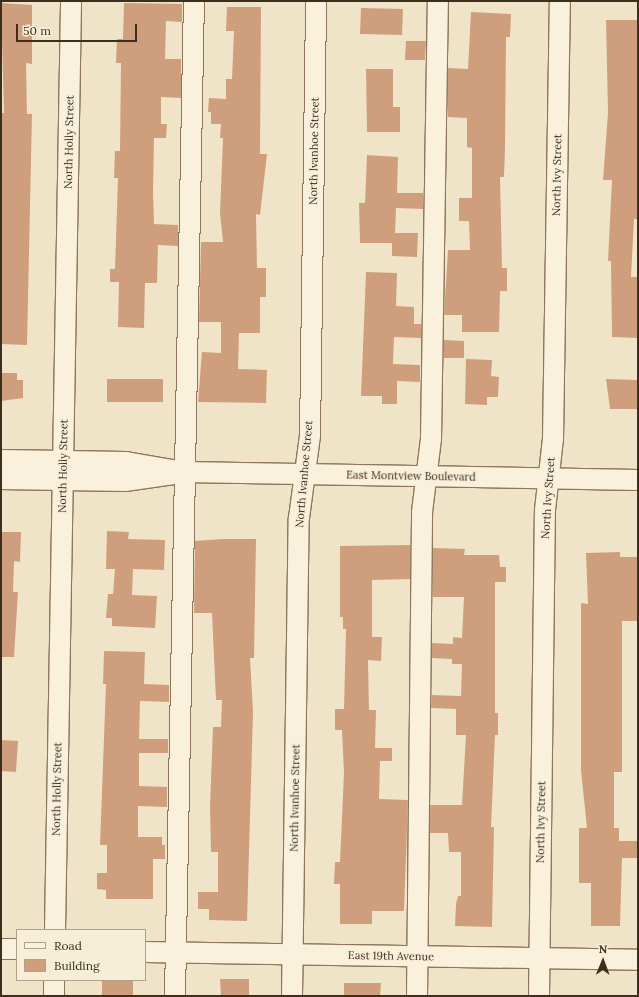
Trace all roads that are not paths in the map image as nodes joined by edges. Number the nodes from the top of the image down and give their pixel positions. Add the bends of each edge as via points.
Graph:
1 (71, 1) edge
2 (194, 1) edge
3 (316, 1) edge
4 (438, 1) edge
5 (560, 1) edge
6 (1, 460) edge
7 (63, 471) junction
8 (184, 472) junction
9 (304, 475) junction
10 (426, 477) junction
11 (549, 479) junction
12 (1, 480) edge
13 (638, 480) edge
14 (55, 929) edge
15 (1, 949) edge
16 (16, 949) edge
17 (146, 952) edge
18 (176, 952) junction
19 (293, 954) junction
20 (417, 957) junction
21 (540, 958) junction
22 (638, 960) edge
23 (54, 981) edge
24 (54, 996) edge
25 (175, 996) edge
26 (292, 996) edge
27 (417, 996) edge
28 (539, 996) edge

1 - 7 street, North Holly Street
2 - 8 street
3 - 9 street, North Ivanhoe Street via 310,436
4 - 10 street via 431,436
5 - 11 street, North Ivy Street via 553,440
6 - 7 street, East Montview Boulevard
7 - 8 street, East Montview Boulevard via 130,481
7 - 12 street, East Montview Boulevard
7 - 14 street, North Holly Street
8 - 9 street, East Montview Boulevard
8 - 18 street
9 - 10 street, East Montview Boulevard
9 - 19 street, North Ivanhoe Street via 299,518
10 - 11 street, East Montview Boulevard
10 - 20 street via 422,512
11 - 13 street, East Montview Boulevard
11 - 21 street, North Ivy Street via 545,510
15 - 16 street
17 - 18 street, East 19th Avenue
18 - 19 street, East 19th Avenue
18 - 25 street
19 - 20 street, East 19th Avenue
19 - 26 street, North Ivanhoe Street
20 - 21 street, East 19th Avenue
20 - 27 street
21 - 22 street, East 19th Avenue
21 - 28 street, North Ivy Street
23 - 24 street

